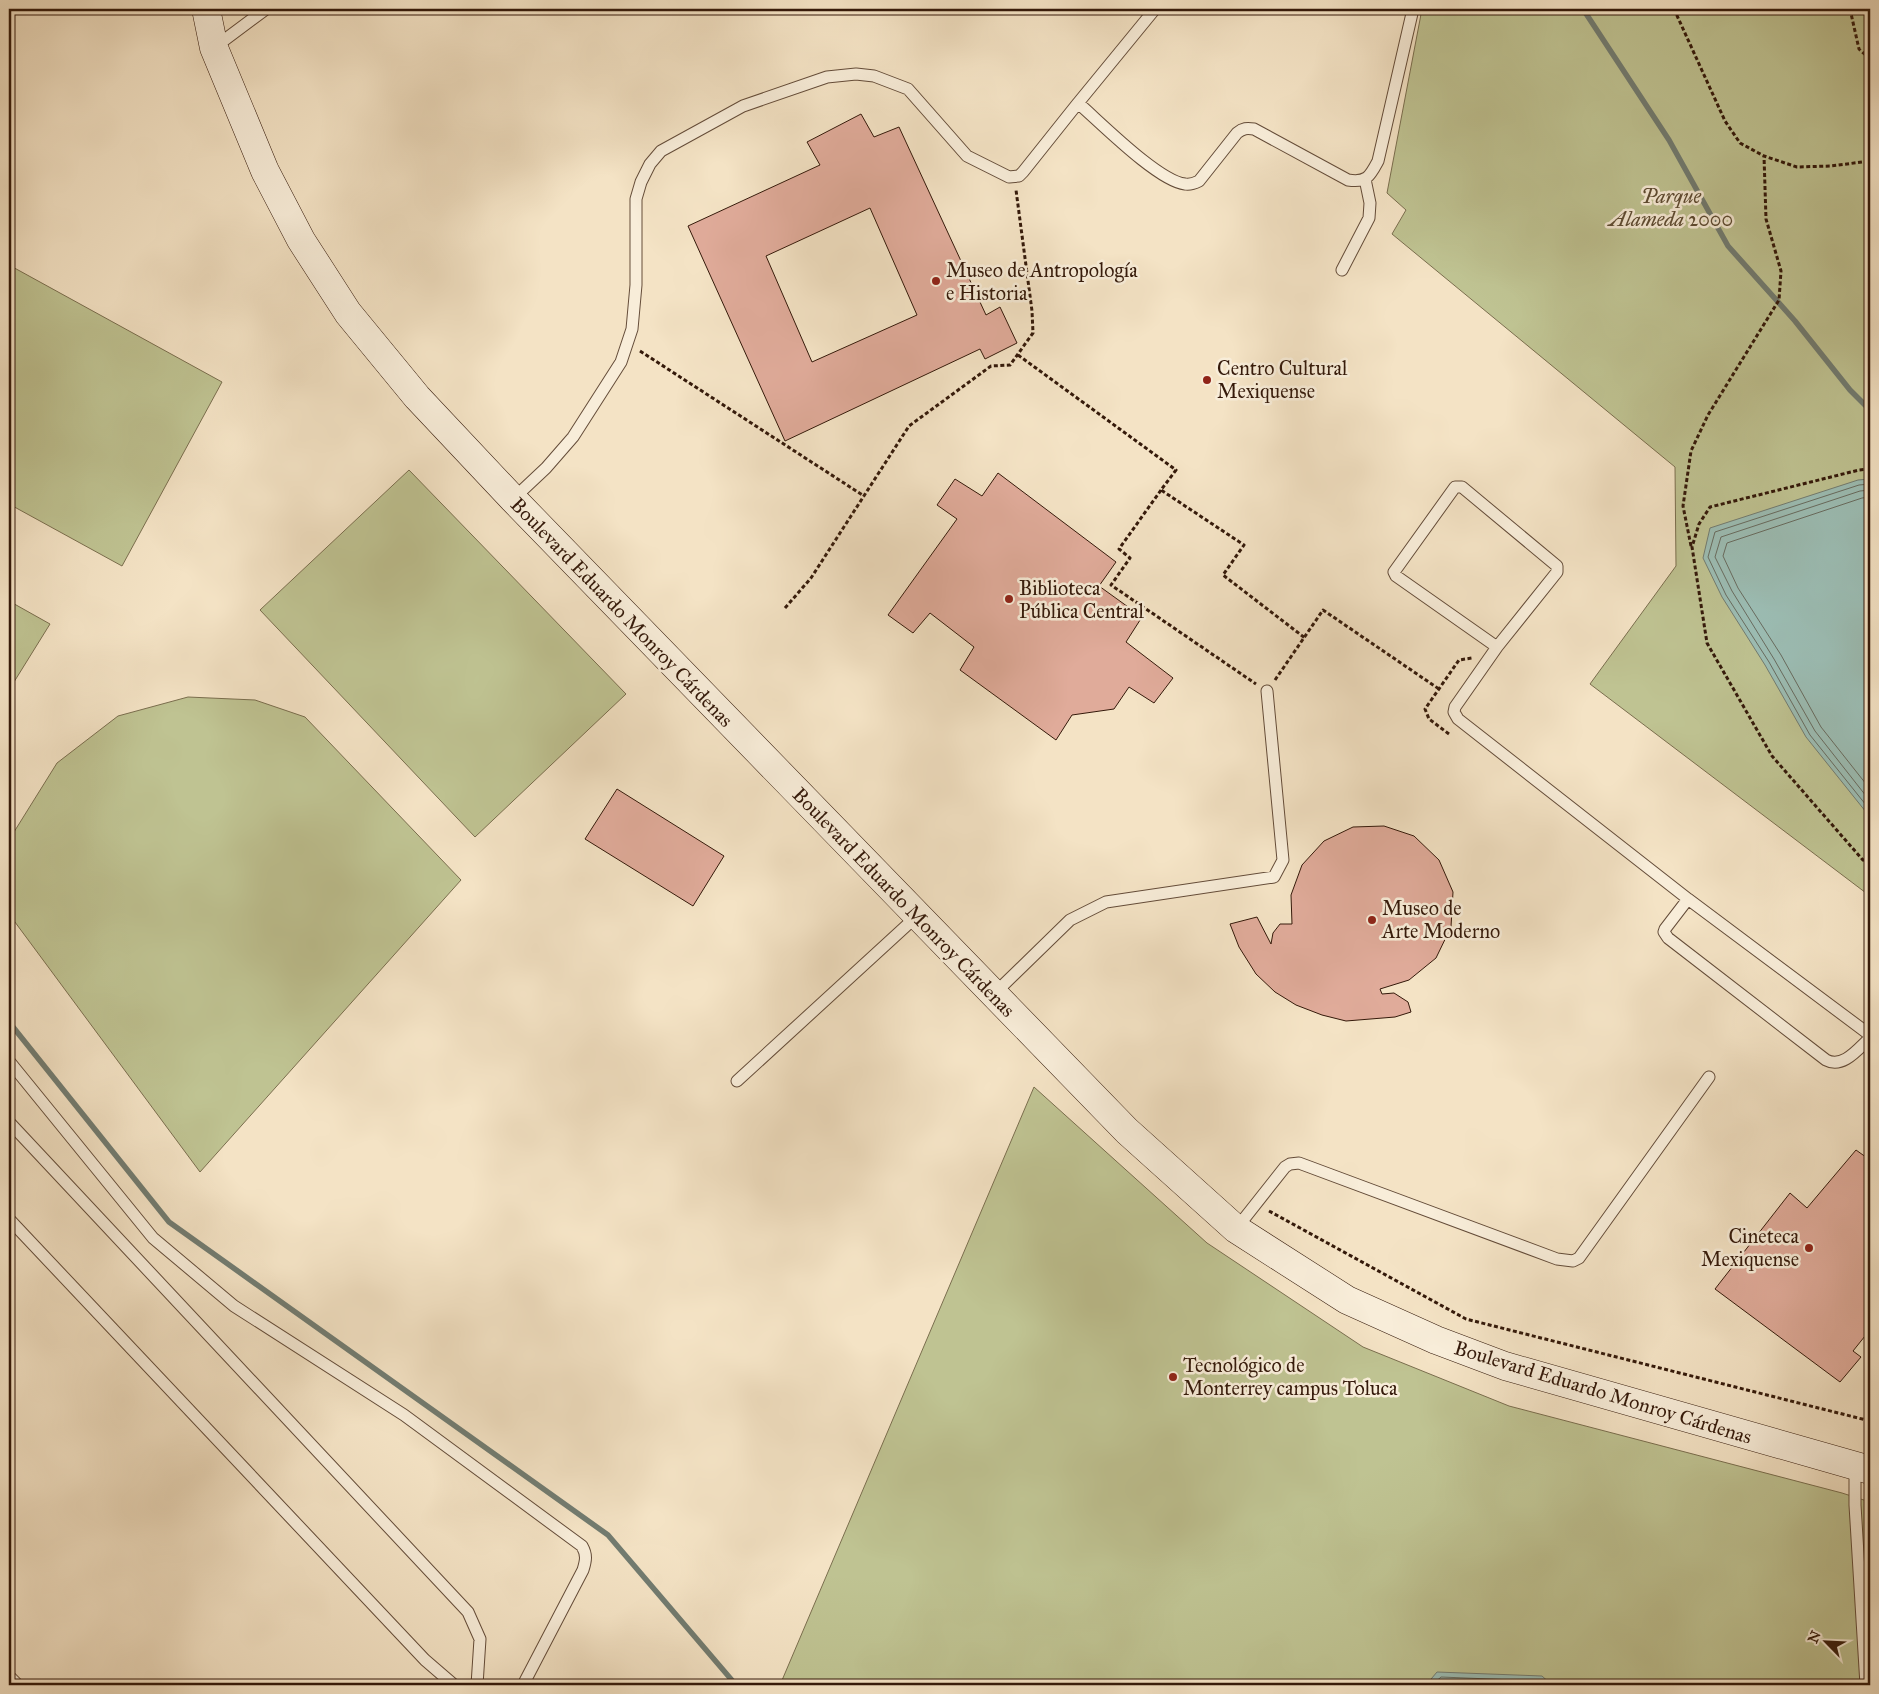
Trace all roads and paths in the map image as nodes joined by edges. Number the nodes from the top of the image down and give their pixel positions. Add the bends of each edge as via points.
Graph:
1 (206, 9) edge
2 (266, 9) edge
3 (1155, 9) edge
4 (1413, 9) edge
5 (1674, 9) edge
6 (1850, 9) edge
7 (214, 48) junction
8 (1870, 58) edge
9 (1078, 103) junction
10 (1764, 156) junction
11 (1870, 161) edge
12 (1014, 178) junction
13 (1366, 179) junction
14 (1342, 270) dead end
15 (627, 343) junction
16 (1018, 355) junction
17 (1870, 469) edge
18 (1162, 490) junction
19 (864, 496) junction
20 (513, 499) junction
21 (1692, 547) junction
22 (785, 608) dead end
23 (1305, 638) junction
24 (1497, 647) junction
25 (1472, 658) dead end
26 (1439, 689) junction
27 (1267, 691) junction
28 (1456, 738) dead end
29 (1870, 866) edge
30 (1688, 899) junction
31 (918, 916) junction
32 (994, 994) junction
33 (1870, 1037) edge
34 (9, 1061) edge
35 (1709, 1077) dead end
36 (737, 1081) dead end
37 (9, 1122) edge
38 (1262, 1207) dead end
39 (9, 1219) edge
40 (1236, 1229) junction
41 (1870, 1421) edge
42 (1863, 1469) edge
43 (9, 1676) edge
44 (18, 1685) edge
45 (454, 1685) edge
46 (477, 1685) edge
47 (523, 1685) edge
48 (1866, 1685) edge

1 - 7 main road, Boulevard Eduardo Monroy Cárdenas
2 - 7 lane
3 - 9 lane
4 - 13 lane via 1378,160
5 - 10 path via 1725,120 1740,143
6 - 8 path via 1858,49
7 - 20 main road, Boulevard Eduardo Monroy Cárdenas via 265,171 301,240 348,313 417,397
9 - 12 lane via 1023,172
9 - 13 lane via 1153,169 1184,184 1199,181 1237,133 1248,128 1348,180
10 - 11 path via 1796,167
10 - 21 path via 1766,219 1782,271 1779,300 1708,415 1691,451 1683,506
12 - 15 lane via 967,156 908,89 874,76 827,77 743,106 661,151 641,182 636,199 636,285 632,329
12 - 16 path via 1033,332
13 - 14 lane via 1369,218
15 - 19 path
15 - 20 lane via 620,362 572,437 546,468
16 - 18 path via 1176,470
16 - 19 path via 1010,365 991,366 909,426
17 - 21 path via 1710,508 1699,524
18 - 23 path via 1244,545 1222,575
18 - 27 path via 1119,549 1130,558 1111,585
19 - 22 path via 811,578
20 - 31 main road, Boulevard Eduardo Monroy Cárdenas
21 - 29 path via 1707,643 1772,756
23 - 26 path via 1323,610
23 - 27 path
24 - 24 lane via 1557,572 1557,566 1462,487 1453,488 1394,569 1396,576
24 - 30 lane via 1458,701 1455,716
25 - 26 path via 1459,660
26 - 28 path via 1425,709 1429,719
27 - 32 lane via 1283,860 1274,877 1106,902 1070,920
30 - 33 lane
30 - 33 lane via 1665,929 1668,938 1810,1048 1826,1060 1837,1063
31 - 32 main road, Boulevard Eduardo Monroy Cárdenas
31 - 36 lane
32 - 40 main road, Boulevard Eduardo Monroy Cárdenas via 1127,1131
34 - 47 lane via 122,1202 168,1251 234,1306 404,1414 582,1546 586,1553 583,1570
35 - 40 lane via 1579,1258 1573,1261 1557,1259 1299,1163 1284,1167
37 - 46 lane via 468,1612 480,1639
38 - 41 path via 1466,1319
39 - 45 lane via 425,1660
40 - 42 main road, Boulevard Eduardo Monroy Cárdenas via 1347,1300 1436,1340 1504,1366
42 - 48 lane via 1856,1524
43 - 44 lane

